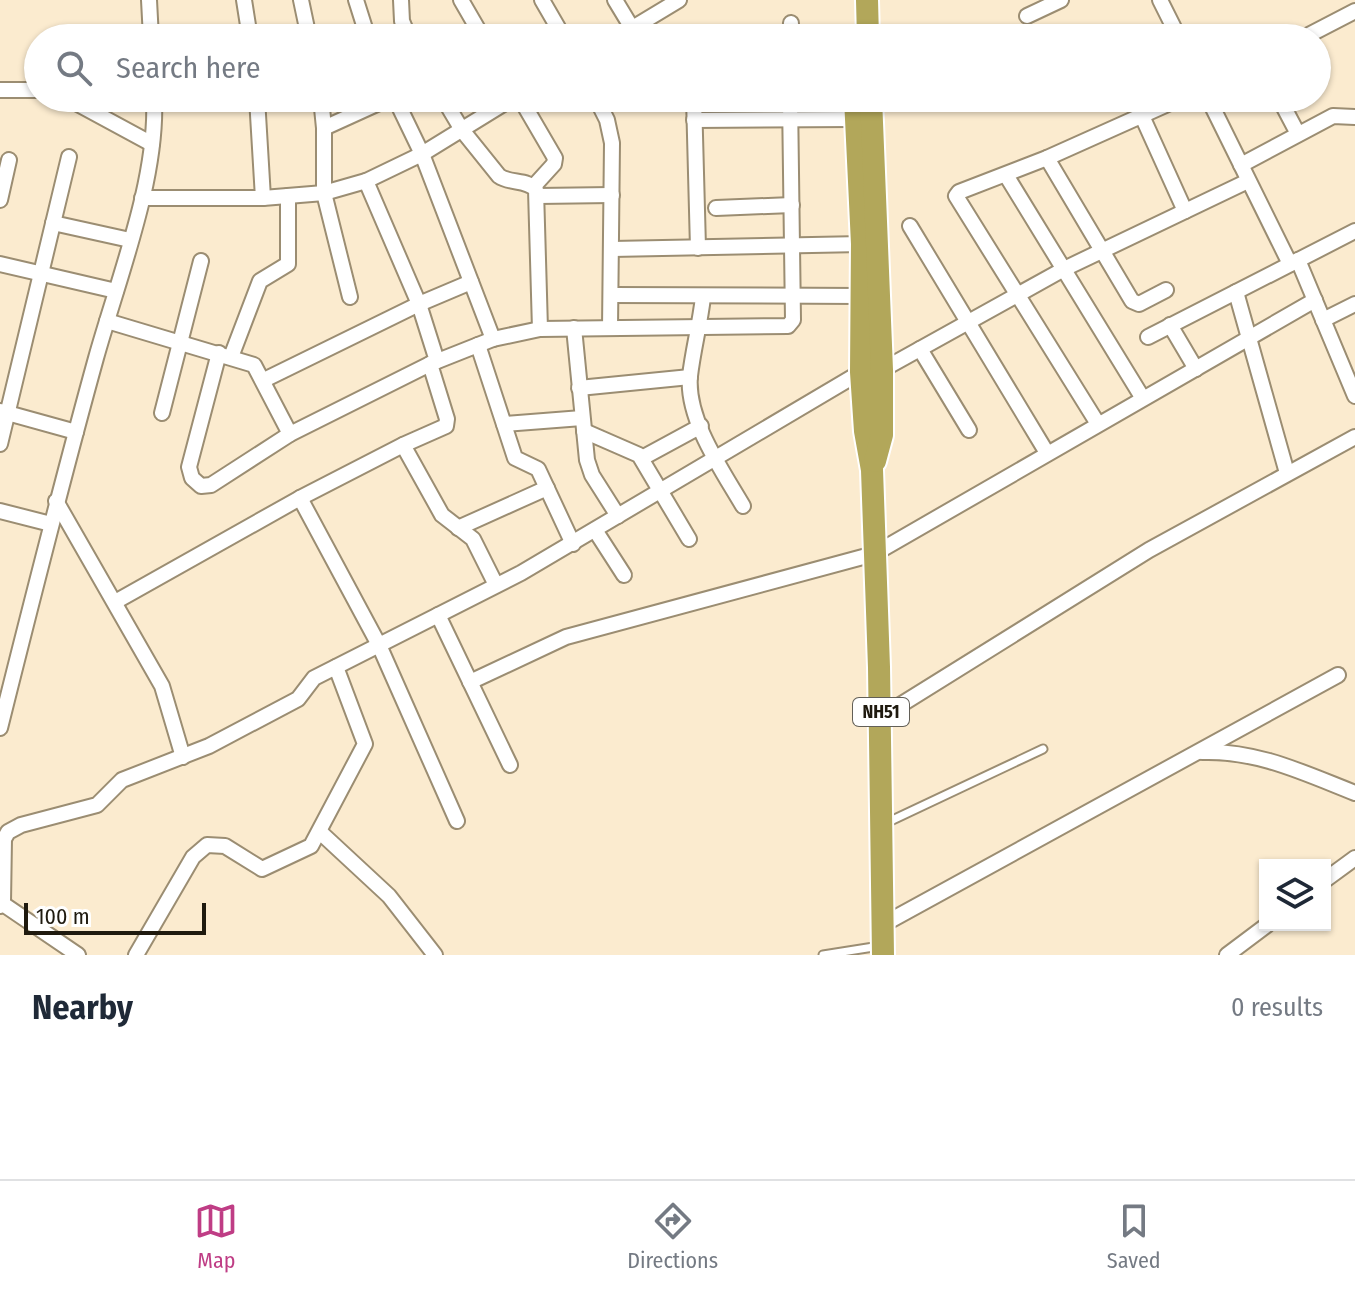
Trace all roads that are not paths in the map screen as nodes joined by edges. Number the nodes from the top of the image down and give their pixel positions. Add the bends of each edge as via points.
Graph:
1 (149, 0) edge
2 (244, 0) edge
3 (301, 0) edge
4 (356, 0) edge
5 (401, 0) edge
6 (461, 0) edge
7 (542, 0) edge
8 (615, 0) edge
9 (679, 0) edge
10 (852, 0) edge
11 (867, 0) edge
12 (1061, 0) edge
13 (1160, 0) edge
14 (1355, 11) edge
15 (1027, 16) dead end
16 (150, 24) edge
17 (248, 24) edge
18 (306, 24) edge
19 (364, 24) edge
20 (403, 24) edge
21 (475, 24) edge
22 (556, 24) edge
23 (630, 24) edge
24 (647, 24) edge
25 (853, 24) edge
26 (868, 24) edge
27 (1172, 24) edge
28 (1330, 24) edge
29 (0, 90) edge
30 (24, 90) edge
31 (93, 112) edge
32 (153, 112) edge
33 (258, 112) edge
34 (322, 112) edge
35 (360, 112) edge
36 (400, 112) edge
37 (451, 112) edge
38 (491, 112) edge
39 (528, 112) edge
40 (602, 112) edge
41 (694, 112) edge
42 (790, 112) edge
43 (835, 112) edge
44 (855, 112) edge
45 (871, 112) edge
46 (1151, 112) edge
47 (1215, 112) edge
48 (1286, 112) edge
49 (1142, 116) junction
50 (1355, 117) edge
51 (694, 120) junction
52 (790, 121) junction
53 (324, 128) junction
54 (462, 130) junction
55 (1298, 134) junction
56 (152, 144) junction
57 (422, 154) junction
58 (69, 157) dead end
59 (1047, 158) junction
60 (9, 160) dead end
61 (1241, 165) junction
62 (1006, 175) junction
63 (366, 181) junction
64 (1248, 181) junction
65 (536, 191) junction
66 (324, 193) junction
67 (612, 195) junction
68 (288, 196) junction
69 (142, 198) junction
70 (263, 198) junction
71 (0, 200) edge
72 (792, 205) junction
73 (716, 208) dead end
74 (1185, 211) junction
75 (53, 223) junction
76 (910, 226) dead end
77 (1355, 231) edge
78 (130, 240) junction
79 (862, 244) junction
80 (793, 247) junction
81 (698, 248) junction
82 (612, 249) junction
83 (1104, 250) junction
84 (201, 261) dead end
85 (1294, 262) junction
86 (0, 264) edge
87 (1064, 269) junction
88 (40, 274) junction
89 (471, 282) junction
90 (1166, 290) dead end
91 (116, 291) junction
92 (1236, 292) junction
93 (1017, 294) junction
94 (611, 295) junction
95 (793, 295) junction
96 (861, 296) junction
97 (350, 297) dead end
98 (703, 297) junction
99 (1315, 300) junction
100 (419, 304) junction
101 (1355, 304) edge
102 (1323, 320) junction
103 (107, 321) junction
104 (969, 321) junction
105 (1170, 325) junction
106 (700, 327) junction
107 (574, 328) junction
108 (610, 328) junction
109 (540, 329) junction
110 (1148, 337) dead end
111 (1250, 337) junction
112 (493, 339) junction
113 (180, 342) junction
114 (478, 345) junction
115 (920, 349) junction
116 (225, 355) junction
117 (433, 362) junction
118 (1196, 369) junction
119 (871, 371) junction
120 (690, 377) junction
121 (264, 380) junction
122 (579, 388) junction
123 (1355, 396) edge
124 (1142, 397) junction
125 (4, 412) edge
126 (162, 413) dead end
127 (504, 424) junction
128 (1098, 424) junction
129 (583, 425) junction
130 (701, 426) junction
131 (969, 430) dead end
132 (76, 432) junction
133 (290, 434) junction
134 (1355, 437) edge
135 (0, 444) edge
136 (403, 445) junction
137 (1047, 453) junction
138 (642, 458) junction
139 (715, 458) junction
140 (1287, 473) junction
141 (547, 488) junction
142 (661, 490) junction
143 (300, 498) junction
144 (56, 501) junction
145 (743, 506) dead end
146 (0, 511) edge
147 (618, 516) junction
148 (51, 524) junction
149 (458, 528) junction
150 (595, 530) junction
151 (689, 539) dead end
152 (573, 544) junction
153 (874, 554) junction
154 (624, 575) dead end
155 (496, 585) junction
156 (115, 602) junction
157 (438, 615) junction
158 (379, 645) junction
159 (0, 658) edge
160 (16, 662) junction
161 (336, 667) junction
162 (1338, 675) dead end
163 (470, 682) junction
164 (881, 717) junction
165 (0, 728) edge
166 (1043, 749) dead end
167 (1197, 752) junction
168 (183, 757) junction
169 (510, 765) dead end
170 (1355, 793) edge
171 (457, 821) dead end
172 (882, 825) junction
173 (320, 832) junction
174 (1355, 858) edge
175 (1331, 876) edge
176 (1, 905) edge
177 (1259, 931) edge
178 (882, 942) edge
179 (78, 955) edge
180 (136, 955) edge
181 (435, 955) edge
182 (823, 955) edge
183 (1227, 955) edge

1 - 16 street
2 - 17 street
3 - 18 street
4 - 19 street
5 - 20 street
6 - 21 street
7 - 22 street
8 - 23 street
9 - 24 street
10 - 25 highway
11 - 26 highway
12 - 15 street
13 - 27 street
14 - 28 street
29 - 30 street
31 - 56 street
32 - 56 street
33 - 70 street
34 - 53 street
35 - 53 street
36 - 57 street
37 - 54 street
38 - 54 street
39 - 65 street via 555,158
40 - 67 street via 610,130
41 - 51 street
42 - 52 street
43 - 52 street
44 - 79 highway, NH51
45 - 119 highway, NH51
46 - 49 street
47 - 61 street
48 - 55 street
49 - 59 street
49 - 74 street
50 - 55 street via 1333,116
51 - 52 street
51 - 81 street
52 - 72 street
53 - 66 street
54 - 57 street
54 - 65 street via 499,176
55 - 61 street
56 - 69 street
57 - 63 street
57 - 89 street
58 - 75 street
59 - 62 street
59 - 83 street
60 - 71 street
61 - 64 street
62 - 87 street
62 - 93 street via 956,196
63 - 66 street
63 - 100 street
64 - 74 street
64 - 85 street
65 - 67 street
65 - 109 street
66 - 68 street
66 - 97 street
67 - 82 street
68 - 70 street
68 - 116 street via 288,264 260,281
69 - 70 street
69 - 78 street
72 - 73 street
72 - 80 street
74 - 83 street
75 - 78 street
75 - 88 street
76 - 104 street
77 - 85 street
78 - 91 street
79 - 80 street
79 - 96 highway, NH51
80 - 81 street
80 - 95 street
81 - 82 street
82 - 94 street
83 - 87 street
83 - 90 street via 1136,304
84 - 113 street
85 - 92 street
85 - 99 street
86 - 88 street
87 - 93 street
87 - 124 street
88 - 91 street
88 - 125 street
89 - 100 street
89 - 112 street
91 - 103 street
92 - 105 street
92 - 111 street
93 - 104 street
93 - 128 street
94 - 98 street
94 - 108 street
95 - 96 street
95 - 98 street
95 - 106 street via 788,326
96 - 119 highway, NH51
98 - 106 street
99 - 102 street
99 - 111 street
100 - 117 street
100 - 121 street
101 - 102 street
102 - 123 street
103 - 113 street
103 - 132 street
104 - 115 street
104 - 137 street
105 - 110 street
105 - 118 street
106 - 108 street
106 - 120 street
107 - 108 street
107 - 109 street
107 - 122 street
109 - 112 street
111 - 118 street
111 - 140 street
112 - 114 street
113 - 116 street
113 - 126 street
114 - 117 street
114 - 127 street
115 - 119 street
115 - 131 street
116 - 121 street via 254,365
116 - 133 street via 189,467 195,482 211,485
117 - 133 street
117 - 136 street via 447,423
118 - 124 street
119 - 139 street
119 - 153 highway, NH51 via 882,435 872,470
120 - 122 street
120 - 130 street via 692,406
121 - 133 street
122 - 129 street
124 - 128 street
125 - 132 street
125 - 135 street
127 - 129 street
127 - 141 street via 515,458 537,467
128 - 137 street
129 - 138 street
129 - 147 street via 589,468
130 - 138 street
130 - 139 street
132 - 144 street
134 - 140 street
136 - 143 street
136 - 149 street via 442,515
137 - 153 street
138 - 142 street
139 - 142 street
139 - 145 street
140 - 164 street via 1149,550
141 - 149 street
141 - 152 street
142 - 147 street
142 - 151 street
143 - 156 street
143 - 158 street
144 - 148 street
144 - 156 street
146 - 148 street
147 - 150 street
148 - 160 street
149 - 155 street via 473,539
150 - 152 street
150 - 154 street
152 - 155 street
153 - 163 street via 566,637
153 - 164 highway, NH51
155 - 157 street
156 - 168 street via 162,686
157 - 158 street
157 - 163 street
158 - 161 street
158 - 171 street
159 - 160 street
160 - 165 street
161 - 168 street via 311,681 298,699
161 - 173 street via 365,744
162 - 167 street
163 - 169 street
164 - 172 highway, NH51
166 - 172 lane
167 - 170 street via 1272,760
167 - 178 street
168 - 176 street via 122,780 97,805 14,828 4,839
172 - 178 highway, NH51
173 - 180 street via 311,846 262,869 225,846 199,850
173 - 181 street via 389,896
174 - 175 street
176 - 179 street
177 - 183 street
178 - 182 lane

